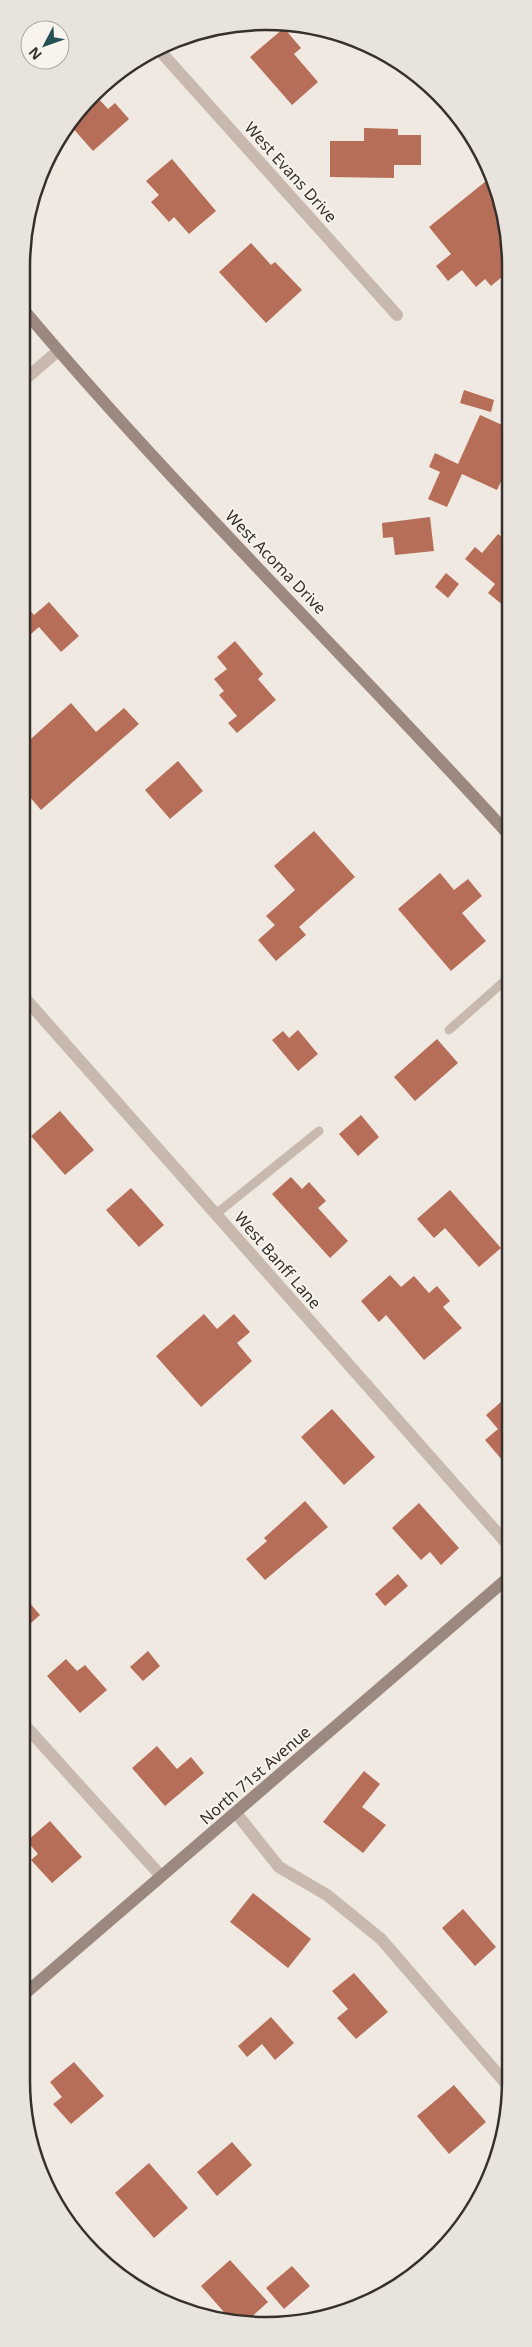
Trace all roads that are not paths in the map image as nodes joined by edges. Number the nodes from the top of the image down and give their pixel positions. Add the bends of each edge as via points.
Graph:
1 (163, 54) edge
2 (397, 315) dead end
3 (30, 317) edge
4 (58, 351) junction
5 (30, 375) edge
6 (502, 827) edge
7 (502, 983) edge
8 (30, 1005) edge
9 (449, 1030) dead end
10 (319, 1132) dead end
11 (216, 1214) junction
12 (502, 1538) edge
13 (502, 1583) edge
14 (30, 1731) edge
15 (236, 1813) junction
16 (161, 1876) junction
17 (30, 1989) edge
18 (502, 2079) edge

1 - 2 street, West Evans Drive
3 - 4 street, West Acoma Drive
4 - 5 street
4 - 6 street, West Acoma Drive
7 - 9 lane
8 - 11 street, West Banff Lane
10 - 11 lane
11 - 12 street, West Banff Lane
13 - 15 street, North 71st Avenue
14 - 16 street
15 - 16 street, North 71st Avenue
15 - 18 street via 279,1867 327,1895 381,1940
16 - 17 street, North 71st Avenue

